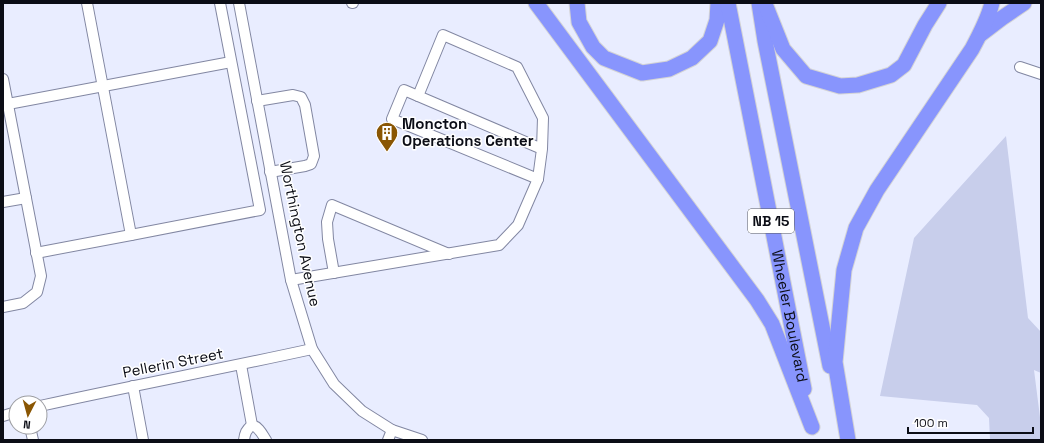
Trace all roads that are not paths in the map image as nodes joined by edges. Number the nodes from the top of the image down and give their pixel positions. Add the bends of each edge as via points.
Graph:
1 (87, 3) edge
2 (220, 3) edge
3 (239, 3) edge
4 (536, 3) edge
5 (548, 3) edge
6 (577, 3) edge
7 (718, 3) edge
8 (728, 3) edge
9 (759, 3) edge
10 (765, 3) edge
11 (929, 3) edge
12 (939, 3) edge
13 (992, 3) edge
14 (1024, 3) edge
15 (925, 25) junction
16 (979, 36) junction
17 (562, 37) junction
18 (231, 62) junction
19 (1020, 67) dead end
20 (1041, 74) edge
21 (3, 79) edge
22 (254, 83) junction
23 (102, 86) junction
24 (236, 86) junction
25 (418, 96) junction
26 (5, 101) edge
27 (257, 101) junction
28 (542, 149) junction
29 (271, 176) junction
30 (538, 179) junction
31 (255, 184) junction
32 (26, 198) junction
33 (3, 202) edge
34 (131, 235) junction
35 (36, 253) junction
36 (449, 254) junction
37 (334, 273) junction
38 (291, 280) junction
39 (3, 307) edge
40 (312, 349) junction
41 (241, 365) junction
42 (133, 386) junction
43 (48, 404) edge
44 (252, 425) junction
45 (392, 430) junction
46 (813, 434) edge
47 (143, 440) edge
48 (244, 440) edge
49 (266, 440) edge
50 (388, 440) edge
51 (422, 440) edge
52 (846, 440) edge

1 - 23 street
2 - 18 street
3 - 22 street, Worthington Avenue
4 - 17 highway
5 - 17 highway
6 - 7 highway via 579,22 593,47 604,58 642,73 669,69 692,58 710,41 717,20
8 - 46 highway, Wheeler Boulevard / NB 15
9 - 52 highway, Wheeler Boulevard / NB 15 via 766,49
10 - 15 highway via 783,49 806,76 840,86 858,85 891,75 904,65
11 - 15 highway
12 - 15 highway
13 - 16 highway
14 - 16 highway
16 - 52 highway via 876,190 856,228 844,270 835,362
17 - 46 highway via 758,300 772,324
18 - 23 street
18 - 24 street
19 - 20 street
21 - 26 street
22 - 24 street
22 - 27 street, Worthington Avenue
23 - 26 street
23 - 34 street
24 - 31 street
25 - 28 street
25 - 28 street via 443,35 517,67 543,118
25 - 30 street via 404,90 392,119
26 - 32 street
27 - 29 street, Worthington Avenue
27 - 29 street via 293,95 301,98 305,105 314,156 312,164
28 - 30 street
29 - 31 street
29 - 38 street, Worthington Avenue
30 - 36 street via 518,225 499,245
31 - 34 street via 260,210
32 - 33 street
32 - 35 street
34 - 35 street
35 - 39 street via 41,276 37,292 23,303
36 - 37 street
36 - 37 street via 332,205 328,239
37 - 38 street
38 - 40 street, Worthington Avenue
40 - 41 street, Pellerin Street
40 - 45 street, Worthington Avenue via 334,384 362,411
41 - 42 street, Pellerin Street
41 - 44 street
42 - 43 street, Pellerin Street
42 - 47 street
44 - 48 street
44 - 49 street via 259,429
45 - 50 street
45 - 51 street, Worthington Avenue

